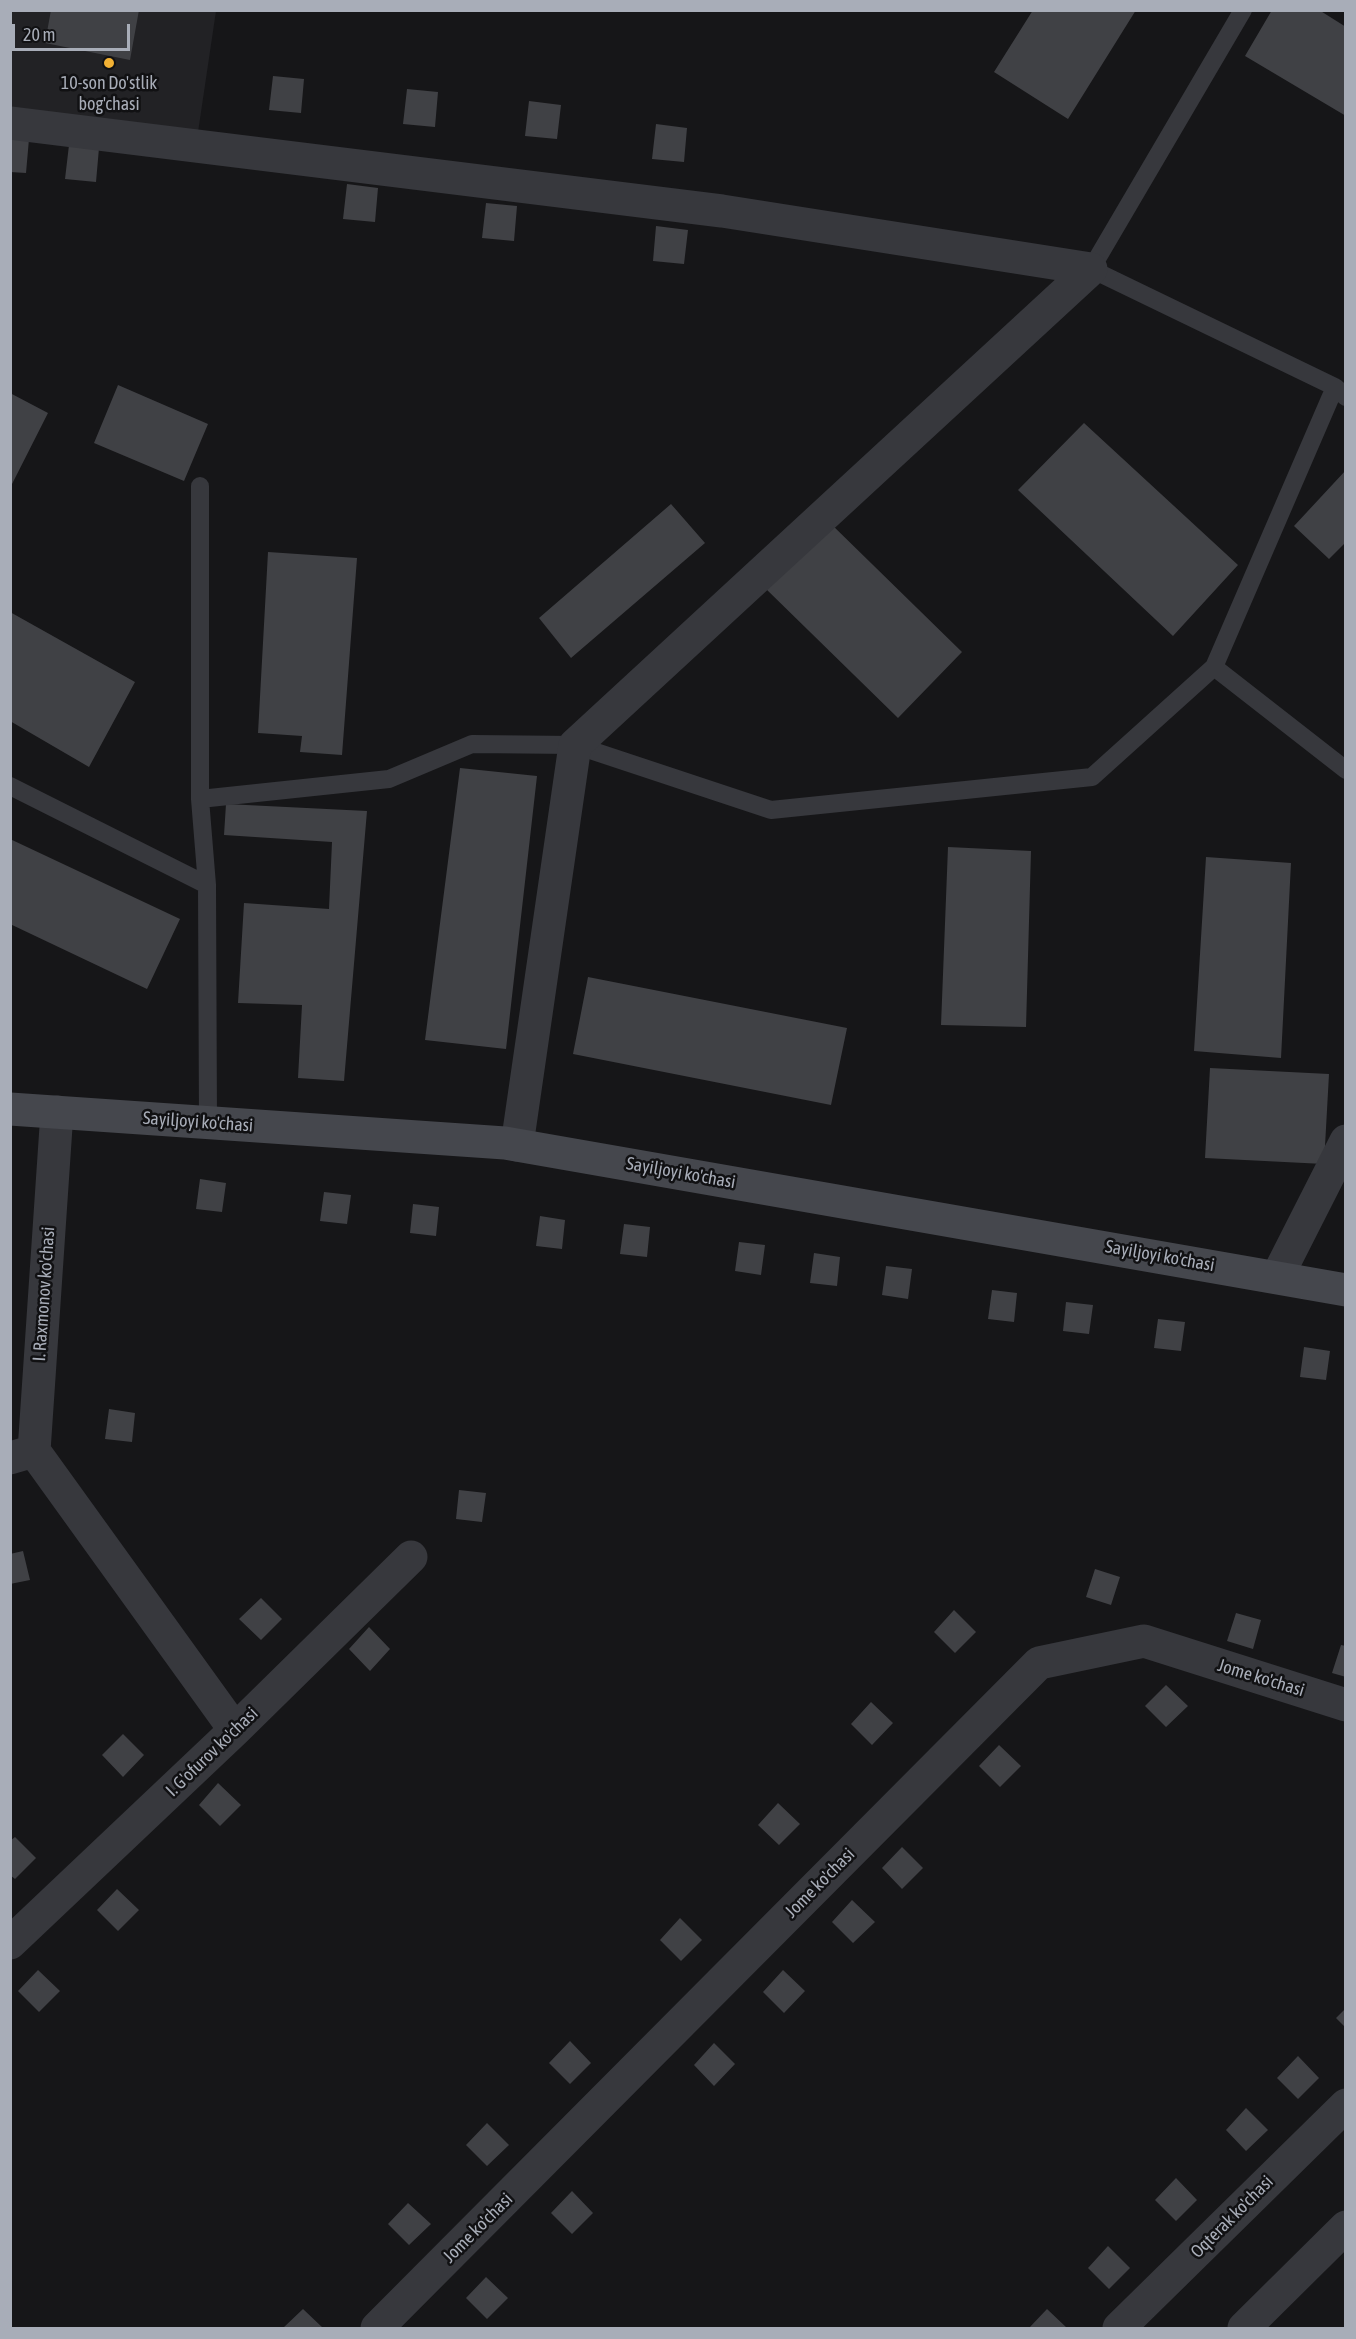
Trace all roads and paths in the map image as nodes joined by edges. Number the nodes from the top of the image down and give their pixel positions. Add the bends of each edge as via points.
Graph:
1 (1243, 10) edge
2 (10, 123) edge
3 (1091, 269) junction
4 (1340, 392) edge
5 (200, 486) dead end
6 (1214, 667) junction
7 (575, 745) junction
8 (1346, 770) edge
9 (10, 786) edge
10 (200, 799) junction
11 (207, 885) junction
12 (10, 1109) edge
13 (57, 1112) junction
14 (208, 1123) junction
15 (1346, 1141) edge
16 (517, 1145) junction
17 (1277, 1276) junction
18 (1346, 1290) edge
19 (22, 1454) edge
20 (411, 1557) dead end
21 (1346, 1704) edge
22 (235, 1730) junction
23 (10, 1943) edge
24 (1346, 2105) edge
25 (1346, 2227) edge
26 (377, 2328) edge
27 (1119, 2328) edge
28 (1244, 2328) edge

1 - 3 lane
2 - 3 street via 722,211
3 - 4 lane
3 - 7 street
4 - 6 lane
5 - 10 lane
6 - 7 lane via 1092,777 771,810
6 - 8 lane
7 - 10 lane via 472,744 389,779
7 - 16 street
9 - 11 lane
10 - 11 lane
11 - 14 lane
12 - 13 main road, Sayiljoyi ko'chasi
13 - 14 main road, Sayiljoyi ko'chasi
13 - 19 street, I. Raxmonov ko'chasi
14 - 16 main road, Sayiljoyi ko'chasi
15 - 17 street
16 - 17 main road, Sayiljoyi ko'chasi
17 - 18 main road, Sayiljoyi ko'chasi
19 - 22 street
20 - 22 street, I. G'ofurov ko'chasi
21 - 26 street, Jome ko'chasi via 1144,1641 1040,1663
22 - 23 street, I. G'ofurov ko'chasi
24 - 27 street, Oqterak ko'chasi
25 - 28 street

